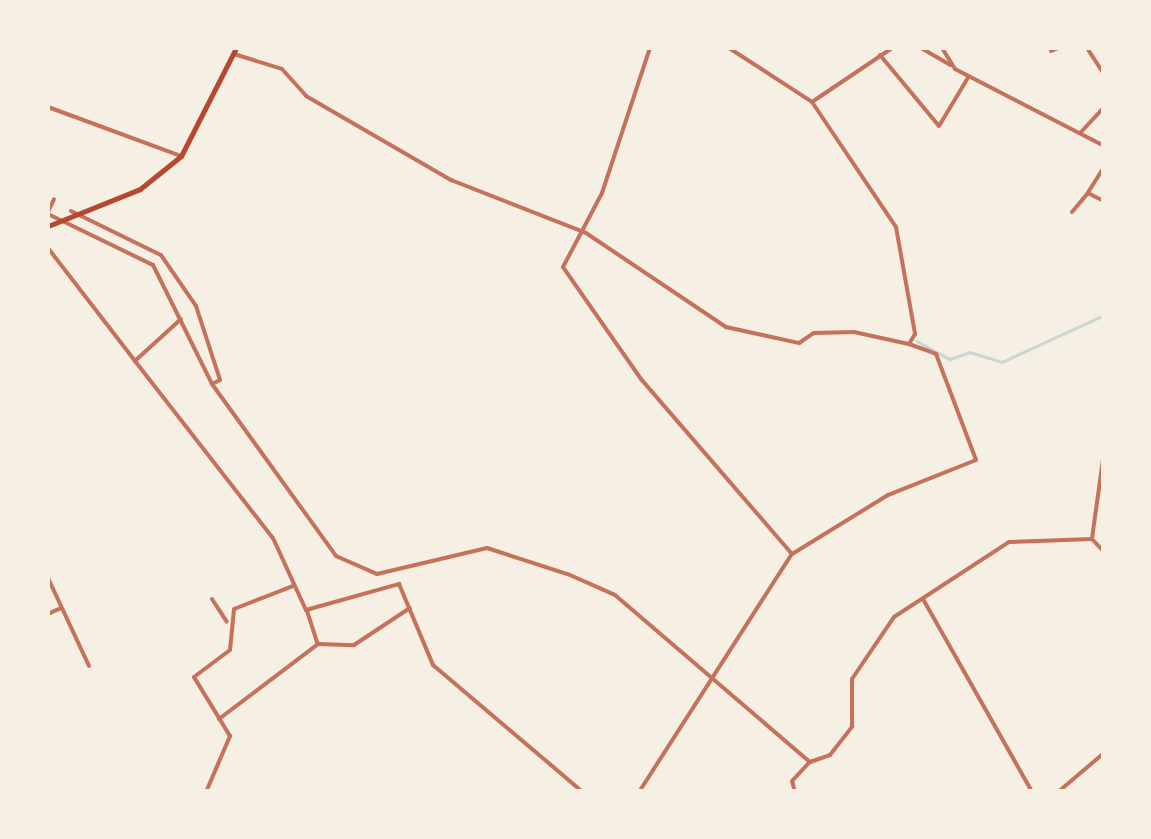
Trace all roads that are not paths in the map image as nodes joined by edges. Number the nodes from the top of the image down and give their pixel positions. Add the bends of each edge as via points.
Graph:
1 (650, 48) edge
2 (729, 48) edge
3 (892, 48) edge
4 (920, 48) edge
5 (942, 48) edge
6 (1058, 48) edge
7 (1087, 48) edge
8 (235, 51) edge
9 (1050, 52) dead end
10 (880, 55) junction
11 (951, 65) junction
12 (1104, 74) edge
13 (968, 76) junction
14 (812, 102) junction
15 (48, 107) edge
16 (1104, 107) edge
17 (1081, 132) junction
18 (1104, 146) edge
19 (182, 156) junction
20 (1104, 167) edge
21 (1088, 193) junction
22 (54, 199) dead end
23 (1104, 201) edge
24 (71, 212) junction
25 (1072, 212) dead end
26 (48, 213) edge
27 (62, 220) junction
28 (48, 226) edge
29 (586, 233) junction
30 (48, 248) edge
31 (181, 319) junction
32 (909, 344) junction
33 (135, 361) junction
34 (212, 384) junction
35 (1104, 452) edge
36 (1092, 540) junction
37 (1104, 552) edge
38 (792, 554) junction
39 (393, 571) junction
40 (48, 578) edge
41 (399, 584) junction
42 (293, 586) junction
43 (212, 599) dead end
44 (923, 599) junction
45 (62, 608) junction
46 (410, 608) junction
47 (306, 610) junction
48 (48, 614) edge
49 (226, 622) junction
50 (318, 644) junction
51 (90, 666) dead end
52 (712, 678) junction
53 (219, 718) junction
54 (1104, 752) edge
55 (810, 762) junction
56 (1069, 784) junction
57 (206, 792) edge
58 (583, 792) edge
59 (639, 792) edge
60 (794, 792) edge
61 (1032, 792) edge
62 (1058, 792) edge
63 (1072, 792) edge

1 - 29 street
2 - 14 street
3 - 10 street
4 - 11 street
5 - 11 street
6 - 9 street
7 - 12 street
8 - 19 main road
8 - 29 street via 282,69 306,96 435,172
10 - 13 street via 939,126
10 - 14 street
11 - 13 street
13 - 17 street
14 - 32 street via 896,227 916,334
15 - 19 street
16 - 17 street
17 - 18 street
19 - 24 main road via 140,189
20 - 21 street
21 - 23 street
21 - 25 street
22 - 26 street
24 - 27 main road
24 - 34 street via 161,256 196,306 220,380
26 - 27 street
27 - 28 main road
27 - 31 street via 148,260
29 - 32 street via 726,327 799,343 854,332
29 - 38 street via 563,267 569,278 641,379
30 - 33 street
31 - 33 street
31 - 34 street
32 - 38 street via 936,354 976,460 888,495
33 - 42 street via 273,538
34 - 39 street via 336,556 377,574
35 - 36 street
36 - 37 street
36 - 44 street via 1009,542
38 - 52 street
39 - 41 street
39 - 52 street via 473,548 500,550 616,595
40 - 45 street
41 - 46 street
41 - 47 street
42 - 47 street
42 - 49 street via 234,609
43 - 49 street
44 - 55 street via 875,634 852,679 852,727 830,755
44 - 61 street
45 - 48 street
45 - 51 street
46 - 50 street via 354,645
46 - 58 street via 433,665
47 - 50 street
49 - 53 street via 230,650 193,680
50 - 53 street
52 - 55 street
52 - 59 street
53 - 57 street via 230,736
54 - 56 street
55 - 60 street via 792,781
56 - 62 street
56 - 63 street

